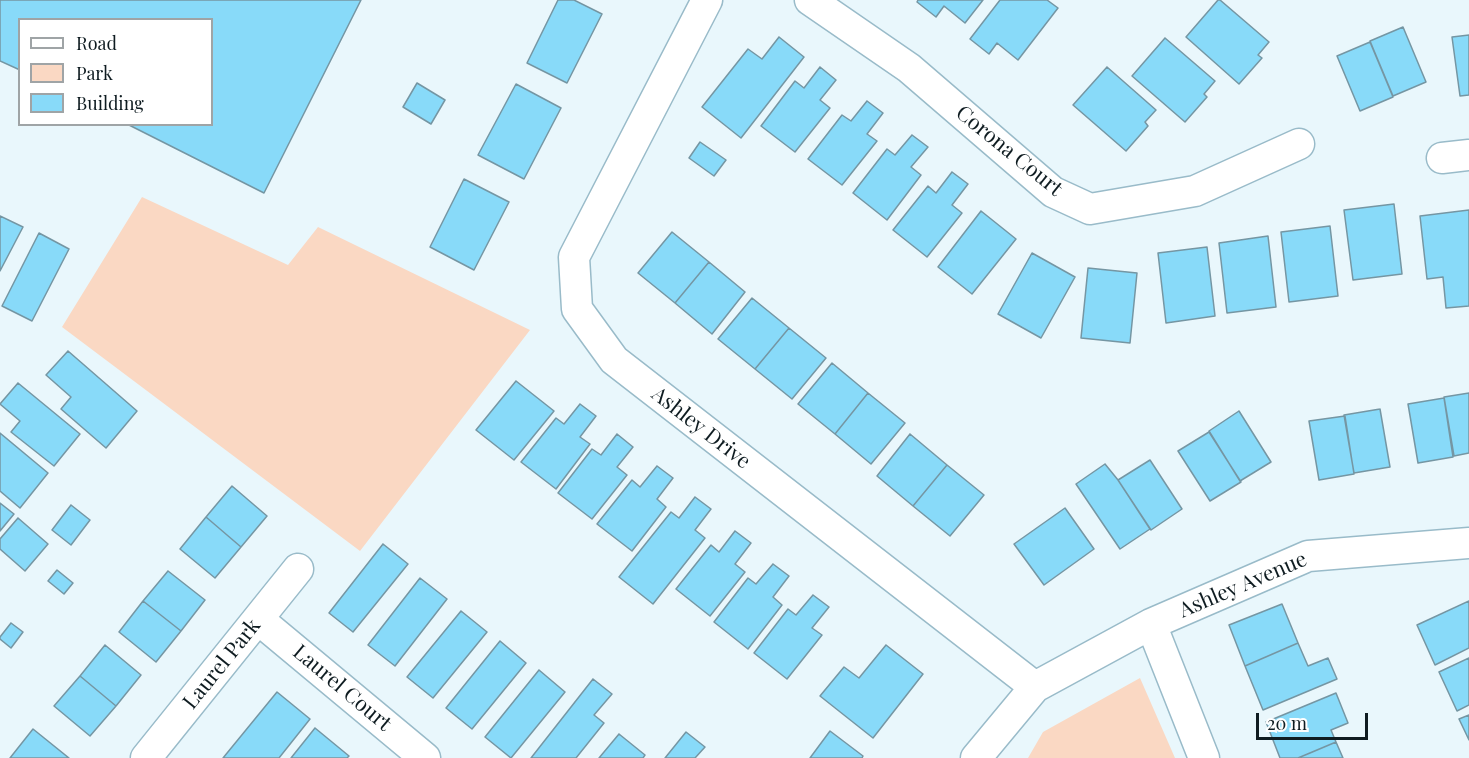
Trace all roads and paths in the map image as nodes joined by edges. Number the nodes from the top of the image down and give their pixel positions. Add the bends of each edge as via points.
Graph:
1 (707, 0) edge
2 (810, 0) edge
3 (1299, 144) dead end
4 (1469, 543) edge
5 (298, 569) dead end
6 (258, 619) junction
7 (1151, 624) junction
8 (1035, 687) junction
9 (146, 758) edge
10 (426, 758) edge
11 (976, 758) edge
12 (1204, 758) edge

1 - 8 street, Ashley Drive via 574,257 577,309 614,360
2 - 3 street, Corona Court via 909,68 1053,192 1090,209 1195,191
4 - 7 street, Ashley Avenue via 1308,556
5 - 6 street, Laurel Park
6 - 9 street, Laurel Park
6 - 10 street, Laurel Court
7 - 8 street, Ashley Avenue
7 - 12 street
8 - 11 street

